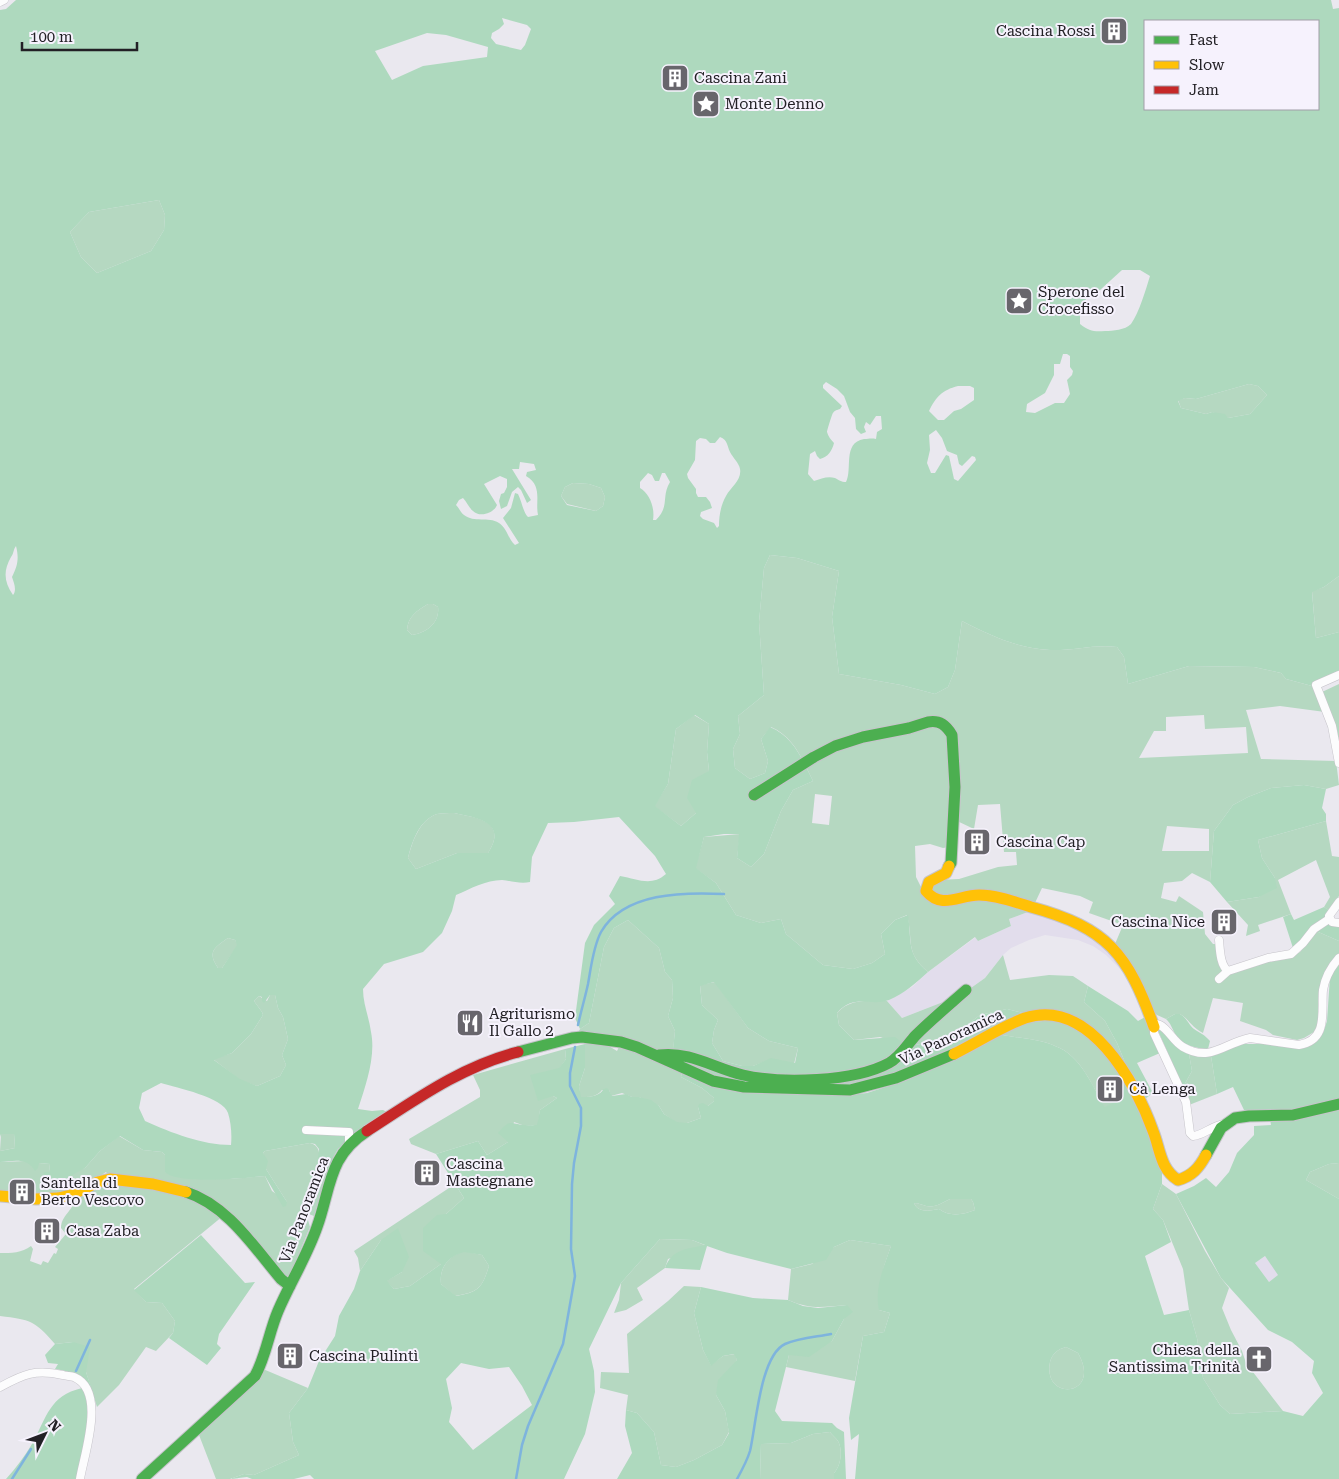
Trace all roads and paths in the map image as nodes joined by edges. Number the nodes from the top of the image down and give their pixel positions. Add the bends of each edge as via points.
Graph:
1 (4, 0) edge
2 (0, 2) edge
3 (1339, 675) edge
4 (1339, 763) edge
5 (754, 794) dead end
6 (1339, 902) edge
7 (1330, 919) junction
8 (1339, 923) edge
9 (1219, 940) dead end
10 (1339, 958) edge
11 (1228, 971) junction
12 (1219, 979) dead end
13 (966, 990) dead end
14 (1154, 1027) junction
15 (657, 1055) junction
16 (1339, 1104) edge
17 (1225, 1124) junction
18 (306, 1130) dead end
19 (349, 1144) junction
20 (0, 1196) edge
21 (290, 1286) junction
22 (0, 1387) edge
23 (80, 1479) edge
24 (142, 1479) edge

1 - 2 street
3 - 4 street via 1316,685 1332,726
5 - 14 street via 835,746 872,734 911,728 935,720 940,722 952,735 955,769 951,863 946,873 930,882 927,893 940,901 989,896 1032,907 1074,922 1105,939 1120,954
6 - 7 street
7 - 8 street
7 - 11 street via 1314,929 1291,954
9 - 11 street via 1222,964
10 - 14 street via 1333,964 1324,989 1320,1029 1306,1044 1250,1038 1212,1053 1203,1053 1181,1046 1160,1025
11 - 12 street
13 - 15 street, Via Panoramica via 890,1063 862,1074 762,1079 683,1054
14 - 17 street via 1186,1102 1190,1133 1197,1136
15 - 17 street, Via Panoramica via 713,1081 744,1087 850,1090 905,1076 1026,1018 1057,1016 1084,1028 1126,1074 1148,1117 1165,1170 1174,1178 1186,1179 1192,1175
15 - 19 street, Via Panoramica via 621,1042 582,1037 513,1053 444,1082
16 - 17 street via 1308,1114 1241,1117
18 - 19 street via 350,1132
19 - 21 street, Via Panoramica via 338,1160 316,1228
20 - 21 street via 60,1198 106,1180 173,1187 216,1205 280,1279
21 - 24 street, Via Panoramica via 274,1320 255,1376
22 - 23 street via 26,1374 45,1371 75,1377 83,1384 91,1407

